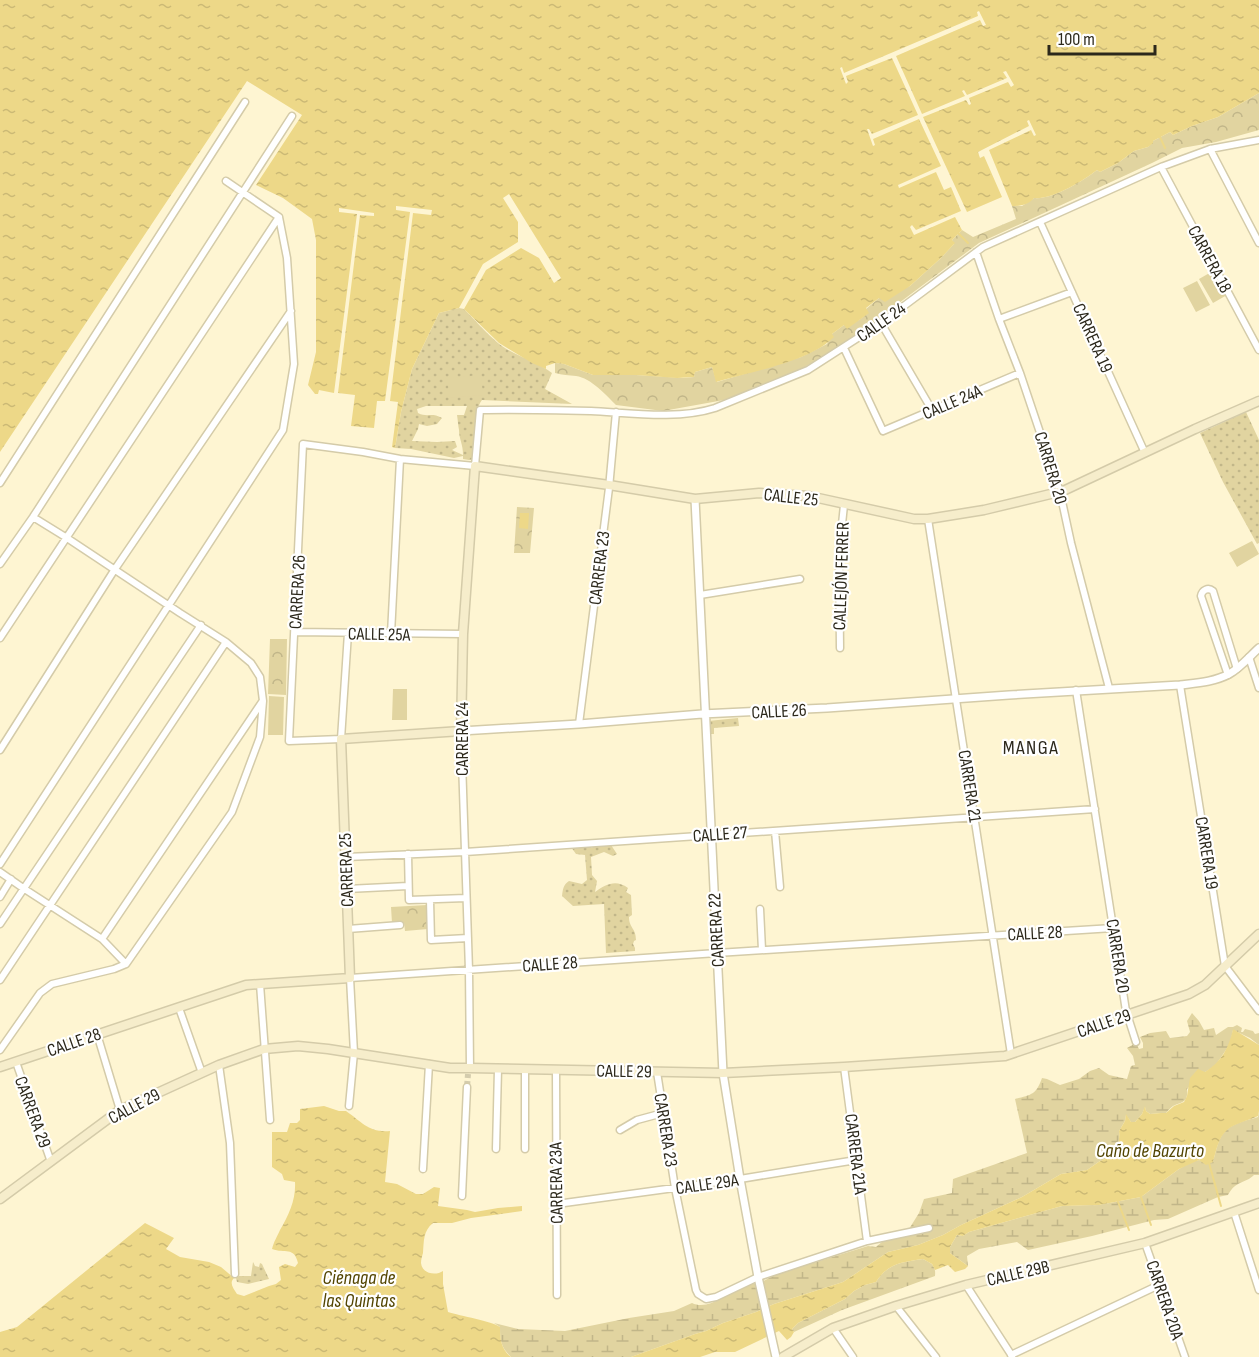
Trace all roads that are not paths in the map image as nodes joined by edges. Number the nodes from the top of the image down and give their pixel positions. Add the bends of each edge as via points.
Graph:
1 (244, 102) dead end
2 (292, 116) dead end
3 (1259, 140) edge
4 (1209, 149) junction
5 (1161, 167) junction
6 (226, 181) dead end
7 (243, 193) junction
8 (279, 217) junction
9 (1040, 222) junction
10 (1259, 243) edge
11 (976, 252) junction
12 (1072, 292) junction
13 (292, 310) junction
14 (999, 319) junction
15 (881, 323) junction
16 (844, 348) junction
17 (1259, 350) edge
18 (1020, 373) junction
19 (1259, 401) edge
20 (480, 410) joint
21 (932, 410) junction
22 (616, 412) junction
23 (303, 444) joint
24 (1145, 453) junction
25 (400, 459) junction
26 (475, 466) junction
27 (0, 483) edge
28 (609, 485) junction
29 (1060, 492) junction
30 (695, 499) junction
31 (844, 505) junction
32 (33, 517) junction
33 (928, 519) junction
34 (67, 538) junction
35 (0, 564) edge
36 (115, 569) junction
37 (800, 579) dead end
38 (700, 595) junction
39 (169, 606) junction
40 (201, 625) junction
41 (295, 632) junction
42 (348, 633) junction
43 (391, 634) junction
44 (464, 634) junction
45 (0, 638) edge
46 (226, 642) junction
47 (840, 648) dead end
48 (1259, 648) edge
49 (1249, 657) junction
50 (1237, 669) junction
51 (1228, 675) junction
52 (1180, 685) junction
53 (1109, 688) junction
54 (1259, 688) edge
55 (1077, 690) junction
56 (956, 699) junction
57 (263, 702) junction
58 (706, 714) junction
59 (579, 724) junction
60 (461, 731) junction
61 (341, 739) junction
62 (289, 741) joint
63 (0, 750) edge
64 (1095, 809) junction
65 (975, 817) junction
66 (775, 831) junction
67 (711, 835) junction
68 (465, 852) junction
69 (408, 854) junction
70 (346, 857) junction
71 (0, 864) edge
72 (0, 872) edge
73 (11, 879) junction
74 (408, 886) junction
75 (780, 887) dead end
76 (23, 888) junction
77 (347, 889) junction
78 (0, 897) edge
79 (466, 898) junction
80 (430, 900) junction
81 (50, 904) junction
82 (760, 909) dead end
83 (0, 924) edge
84 (400, 926) dead end
85 (1113, 928) junction
86 (348, 929) junction
87 (1259, 934) edge
88 (993, 935) junction
89 (468, 938) junction
90 (102, 939) junction
91 (762, 950) junction
92 (717, 953) junction
93 (126, 964) junction
94 (1225, 966) junction
95 (469, 970) junction
96 (350, 978) junction
97 (0, 980) edge
98 (260, 984) junction
99 (179, 1008) junction
100 (1259, 1011) edge
101 (1127, 1016) junction
102 (97, 1034) junction
103 (1136, 1042) dead end
104 (264, 1049) junction
105 (0, 1050) edge
106 (354, 1053) junction
107 (1011, 1054) junction
108 (16, 1062) junction
109 (429, 1064) junction
110 (219, 1065) junction
111 (0, 1067) edge
112 (844, 1067) junction
113 (498, 1069) junction
114 (469, 1070) junction
115 (525, 1070) junction
116 (556, 1071) junction
117 (657, 1072) junction
118 (202, 1073) junction
119 (723, 1073) junction
120 (467, 1087) tunnel mouth
121 (348, 1106) dead end
122 (120, 1110) junction
123 (663, 1113) junction
124 (270, 1120) dead end
125 (620, 1130) dead end
126 (496, 1149) dead end
127 (525, 1149) dead end
128 (856, 1160) junction
129 (51, 1162) junction
130 (423, 1169) dead end
131 (740, 1179) junction
132 (675, 1188) junction
133 (462, 1196) dead end
134 (0, 1199) edge
135 (1259, 1203) edge
136 (557, 1204) junction
137 (1234, 1212) junction
138 (929, 1228) dead end
139 (867, 1240) junction
140 (1145, 1243) junction
141 (235, 1274) dead end
142 (759, 1280) junction
143 (966, 1285) junction
144 (1159, 1286) junction
145 (1259, 1290) edge
146 (557, 1295) dead end
147 (896, 1306) junction
148 (833, 1328) junction
149 (1012, 1356) edge
150 (776, 1357) edge
151 (783, 1357) edge
152 (853, 1357) edge
153 (936, 1357) edge
154 (1185, 1357) edge

1 - 27 street
2 - 7 street
3 - 4 street, CALLE 24
4 - 5 street, CALLE 24
4 - 10 street
5 - 9 street, CALLE 24
5 - 17 street, CARRERA 18
6 - 7 street
7 - 8 street
7 - 32 street
8 - 13 street
8 - 34 street
9 - 11 street, CALLE 24
9 - 12 street, CARRERA 19
11 - 14 street, CARRERA 20
11 - 15 street, CALLE 24
12 - 14 street
12 - 24 street, CARRERA 19
13 - 36 street
13 - 39 street via 294,364 283,430
14 - 18 street, CARRERA 20
15 - 16 street, CALLE 24
15 - 21 street
16 - 21 street, CALLE 24A via 883,431
16 - 22 street, CALLE 24 via 808,370 699,413
18 - 21 street, CALLE 24A
18 - 29 street, CARRERA 20
19 - 24 main road, CALLE 25
20 - 22 street, CALLE 24
20 - 26 street, CARRERA 24
22 - 28 street, CARRERA 23
23 - 25 street, CALLE 25
23 - 41 street, CARRERA 26
24 - 29 main road, CALLE 25
25 - 26 street, CALLE 25
25 - 43 street
26 - 28 main road, CALLE 25
26 - 44 main road, CARRERA 24
28 - 30 main road, CALLE 25
28 - 59 street, CARRERA 23
29 - 33 main road, CALLE 25 via 987,510
29 - 53 street, CARRERA 20
30 - 31 main road, CALLE 25 via 759,493 809,496
30 - 38 street, CARRERA 22
31 - 33 main road, CALLE 25
31 - 47 street, CALLEJÓN FERRER via 839,553
32 - 34 street
32 - 35 street
33 - 56 street, CARRERA 21
34 - 36 street
34 - 45 street
36 - 39 street
36 - 63 street
37 - 38 street
38 - 58 street, CARRERA 22
39 - 40 street
39 - 71 street
40 - 46 street
40 - 76 street
41 - 42 street, CALLE 25A
41 - 62 street, CARRERA 26
42 - 43 street, CALLE 25A
42 - 61 street, CARRERA 25
43 - 44 street, CALLE 25A
44 - 60 main road, CARRERA 24
46 - 57 street via 251,663 260,677
46 - 81 street
48 - 49 street, CALLE 26
49 - 50 street, CALLE 26
49 - 54 street
50 - 51 street, CALLE 26
50 - 51 street via 1213,591 1206,589 1201,596
51 - 52 street, CALLE 26
52 - 53 street, CALLE 26
52 - 94 street, CARRERA 19
53 - 55 street, CALLE 26
55 - 56 street, CALLE 26
55 - 64 street, CARRERA 20
56 - 58 street, CALLE 26
56 - 65 street, CARRERA 21
57 - 90 street
57 - 93 street via 260,737 232,812
58 - 59 street, CALLE 26
58 - 67 street, CARRERA 22
59 - 60 street, CALLE 26
60 - 61 main road, CALLE 26
60 - 68 street, CARRERA 24
61 - 62 street, CALLE 26
61 - 70 main road, CARRERA 25
64 - 65 street, CALLE 27
64 - 85 street, CARRERA 20
65 - 66 street, CALLE 27
65 - 88 street, CARRERA 21
66 - 67 street, CALLE 27
66 - 75 street
67 - 68 street, CALLE 27
67 - 92 street, CARRERA 22
68 - 69 street, CALLE 27
68 - 79 street, CARRERA 24
69 - 70 street, CALLE 27
69 - 74 street
70 - 77 main road, CARRERA 25
72 - 73 street
73 - 76 street
73 - 78 street
74 - 77 street
74 - 80 street via 409,900
76 - 81 street
76 - 83 street
77 - 86 main road, CARRERA 25
79 - 80 street
79 - 89 street, CARRERA 24
80 - 89 street via 431,940
81 - 90 street
81 - 97 street
82 - 91 street
84 - 86 street
85 - 88 street, CALLE 28
85 - 101 street, CARRERA 20
86 - 96 main road, CARRERA 25
87 - 94 main road, CALLE 29
88 - 91 street, CALLE 28
88 - 107 street, CARRERA 21
89 - 95 street, CARRERA 24
90 - 93 street
91 - 92 street, CALLE 28
92 - 95 street, CALLE 28
92 - 119 street, CARRERA 22
93 - 105 street via 52,984 40,993
94 - 100 street, CARRERA 19
94 - 101 main road, CALLE 29 via 1189,994
95 - 96 street, CALLE 28
95 - 114 street, CARRERA 24
96 - 98 main road, CALLE 28
96 - 106 street, CARRERA 25
98 - 99 main road, CALLE 28 via 246,984
98 - 104 street
99 - 102 main road, CALLE 28
99 - 118 street
101 - 103 street, CARRERA 20
101 - 107 main road, CALLE 29
102 - 108 main road, CALLE 28
102 - 122 street
104 - 106 main road, CALLE 29 via 298,1046
104 - 110 main road, CALLE 29
104 - 124 street
106 - 109 main road, CALLE 29
106 - 121 street, CARRERA 25
107 - 112 main road, CALLE 29
108 - 111 main road, CALLE 28
108 - 129 street, CARRERA 29
109 - 114 main road, CALLE 29
109 - 130 street
110 - 118 main road, CALLE 29
110 - 141 street via 230,1143
112 - 119 main road, CALLE 29
112 - 128 street, CARRERA 21A
113 - 114 main road, CALLE 29
113 - 115 main road, CALLE 29
113 - 126 street
115 - 116 main road, CALLE 29
115 - 127 street
116 - 117 main road, CALLE 29
116 - 136 street, CARRERA 23A
117 - 119 main road, CALLE 29
117 - 123 street, CARRERA 23
118 - 122 main road, CALLE 29
119 - 131 street, CARRERA 22
120 - 133 street
122 - 129 main road, CALLE 29
123 - 125 street via 637,1120
123 - 132 street, CARRERA 23
128 - 131 street, CALLE 29A
128 - 139 street, CARRERA 21A
129 - 134 main road, CALLE 29
131 - 132 street, CALLE 29A
131 - 142 street, CARRERA 22
132 - 136 street, CALLE 29A
132 - 142 street, CARRERA 23 via 698,1294 706,1299 716,1298
135 - 137 main road, CALLE 29B
136 - 146 street, CARRERA 23A
137 - 140 main road, CALLE 29B
137 - 145 street
138 - 139 street
139 - 142 street
140 - 143 main road, CALLE 29B
140 - 144 street, CARRERA 20A
142 - 150 street, CARRERA 22
143 - 147 main road, CALLE 29B
143 - 149 street
144 - 149 street
144 - 154 street, CARRERA 20A
147 - 148 main road, CALLE 29B
147 - 153 street
148 - 151 main road, CALLE 29B
148 - 152 street

